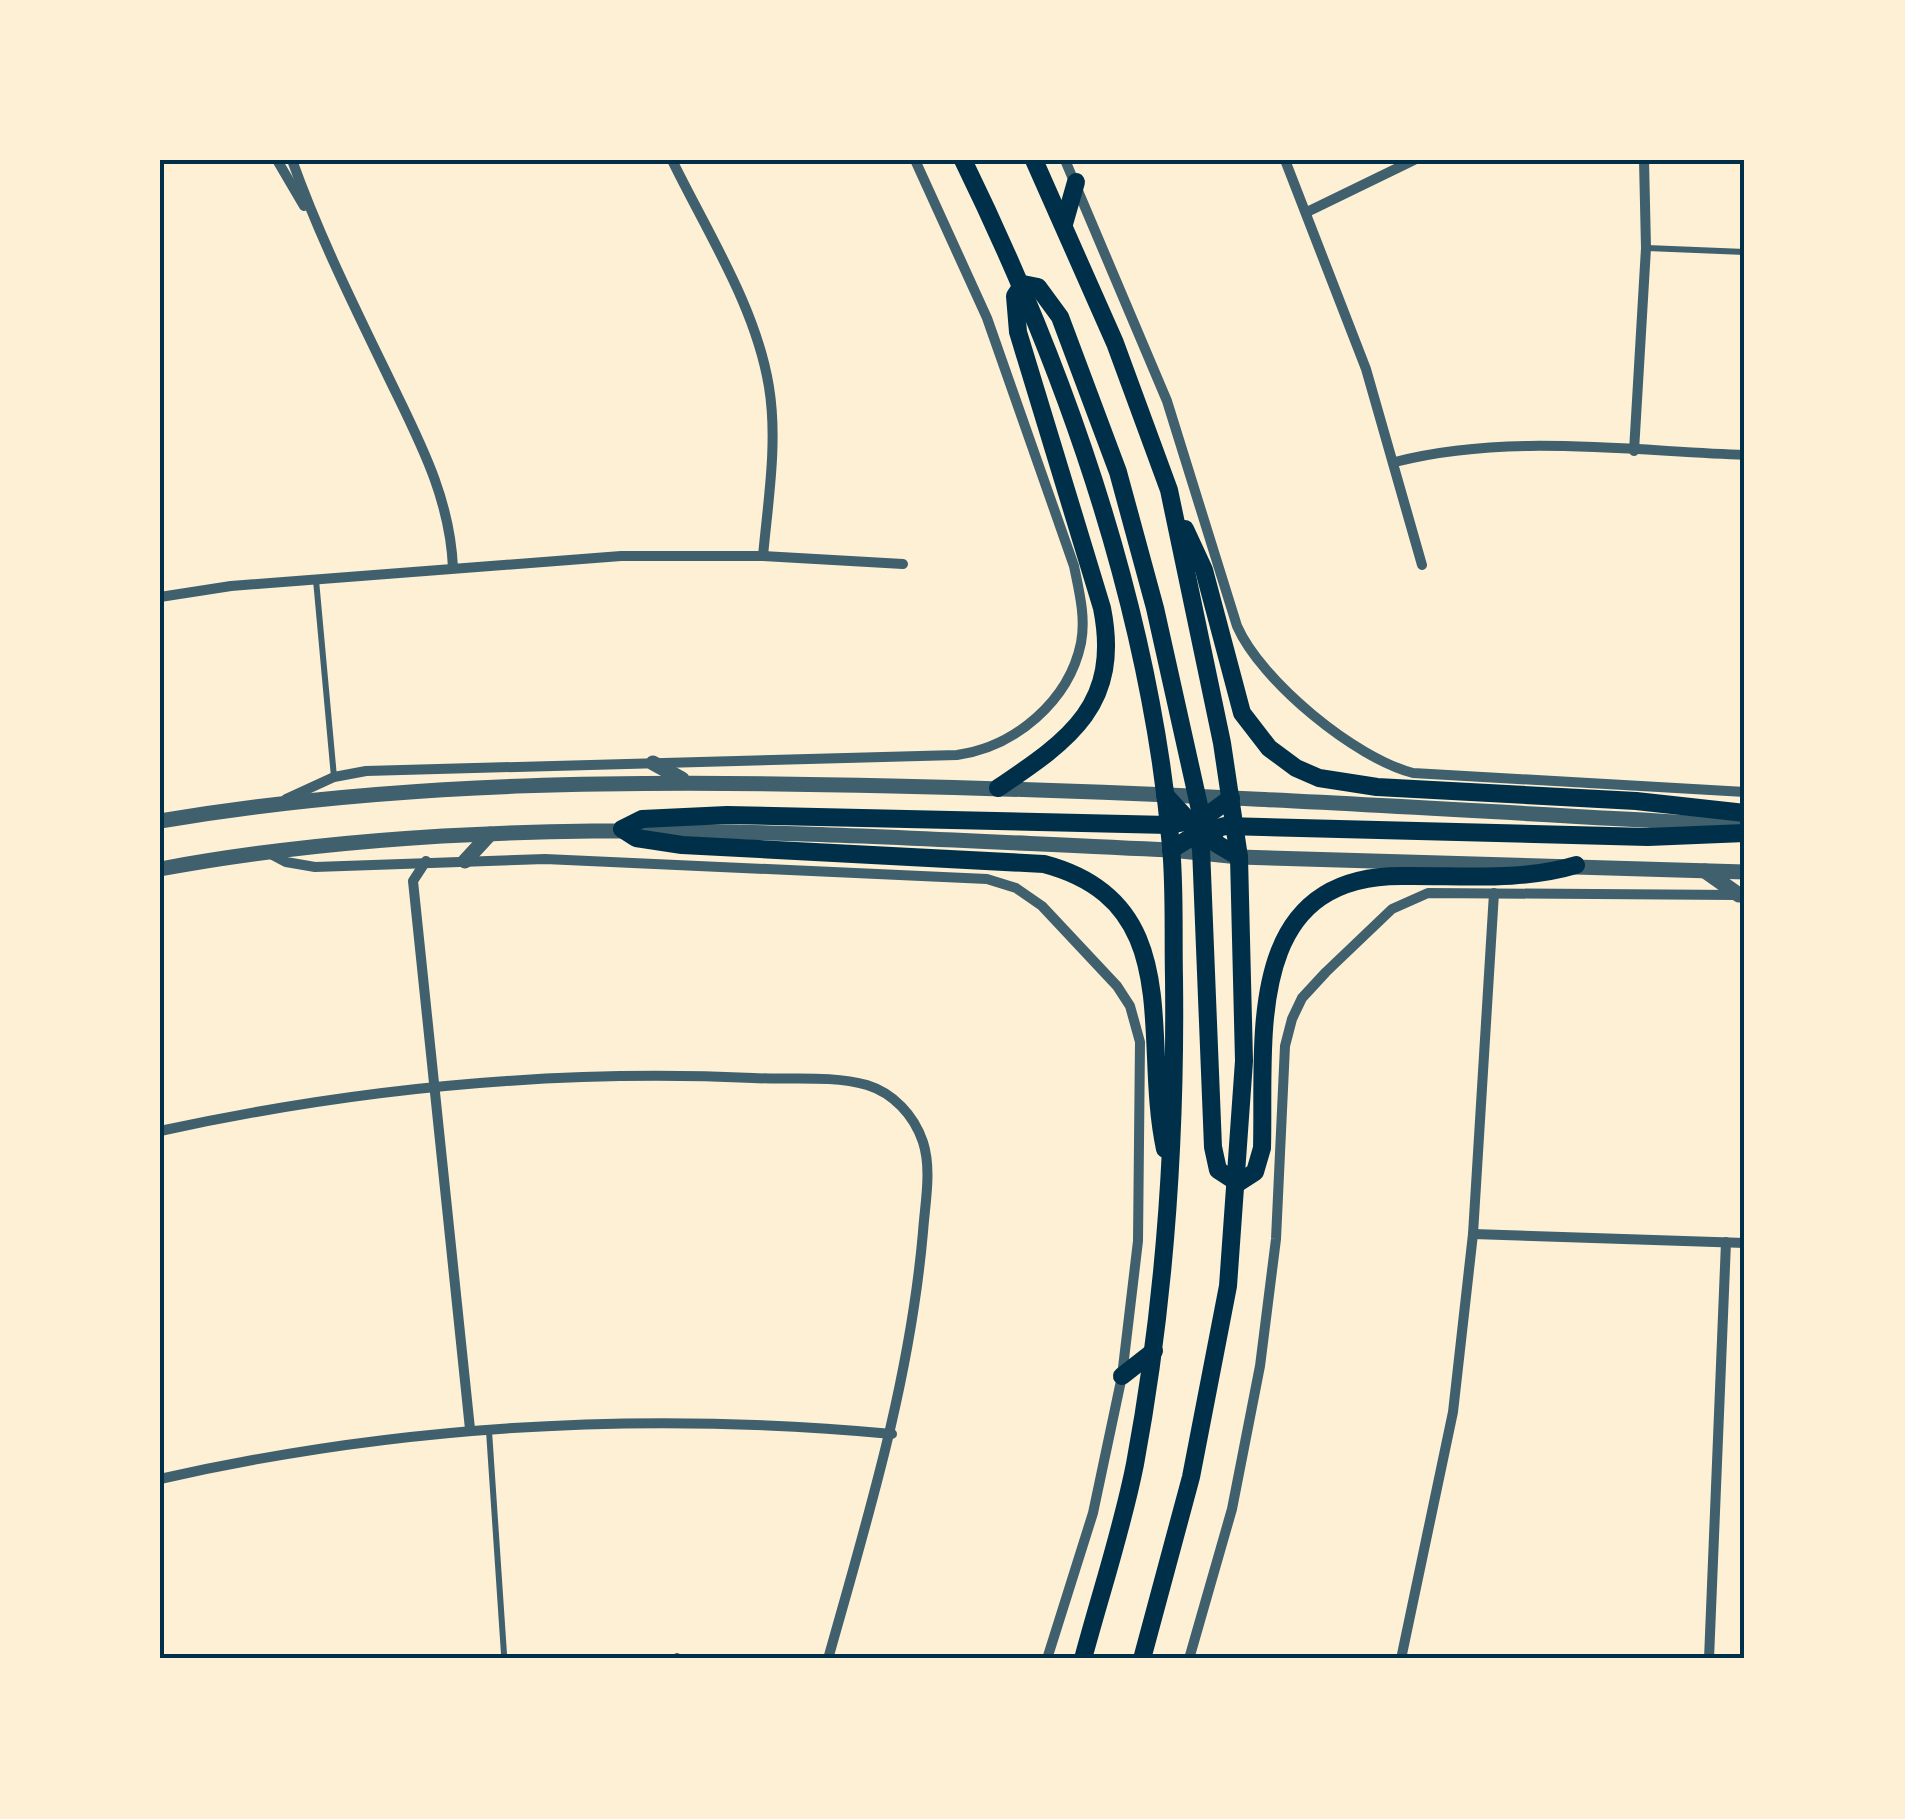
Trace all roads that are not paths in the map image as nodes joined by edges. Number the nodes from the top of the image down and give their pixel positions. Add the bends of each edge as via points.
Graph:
1 (277, 160) edge
2 (292, 160) edge
3 (672, 160) edge
4 (915, 160) edge
5 (962, 160) edge
6 (1034, 160) edge
7 (1065, 160) edge
8 (1285, 160) edge
9 (1414, 160) edge
10 (1644, 160) edge
11 (1076, 182) junction
12 (1307, 212) junction
13 (310, 215) junction
14 (1064, 224) junction
15 (1646, 248) junction
16 (1745, 252) edge
17 (1023, 284) junction
18 (1634, 452) junction
19 (1745, 454) edge
20 (1396, 462) junction
21 (1177, 517) junction
22 (763, 556) junction
23 (903, 564) dead end
24 (1422, 565) dead end
25 (453, 568) junction
26 (316, 580) junction
27 (160, 598) edge
28 (653, 762) junction
29 (334, 777) junction
30 (686, 781) junction
31 (998, 788) junction
32 (1745, 792) edge
33 (1165, 795) junction
34 (1195, 796) junction
35 (1231, 798) junction
36 (280, 802) junction
37 (1745, 813) edge
38 (160, 822) edge
39 (1168, 826) junction
40 (1235, 826) junction
41 (622, 828) junction
42 (1745, 829) edge
43 (1199, 832) junction
44 (490, 834) junction
45 (264, 850) junction
46 (1172, 850) junction
47 (1239, 857) junction
48 (465, 861) junction
49 (426, 862) junction
50 (1576, 865) junction
51 (160, 868) edge
52 (1705, 871) junction
53 (1745, 872) edge
54 (1494, 893) junction
55 (1742, 895) edge
56 (433, 1087) junction
57 (160, 1131) edge
58 (1172, 1175) junction
59 (1238, 1183) junction
60 (1473, 1234) junction
61 (1726, 1242) junction
62 (1745, 1243) edge
63 (1154, 1351) junction
64 (1122, 1376) junction
65 (489, 1428) junction
66 (470, 1430) junction
67 (892, 1434) junction
68 (160, 1478) edge
69 (504, 1654) dead end
70 (828, 1659) edge
71 (1047, 1659) edge
72 (1083, 1659) edge
73 (1142, 1659) edge
74 (1189, 1659) edge
75 (1401, 1659) edge
76 (1710, 1659) edge

1 - 13 street
2 - 13 street
3 - 22 street via 763,360 773,442
4 - 28 street via 988,318 1068,548 1083,608 1076,660 1042,713 980,752
5 - 17 main road
6 - 14 main road
7 - 11 street
8 - 12 street
9 - 12 street
10 - 15 street
11 - 14 main road
11 - 32 street via 1167,401 1237,626 1270,674 1358,748 1414,773
12 - 20 street
13 - 25 street via 436,476
14 - 21 main road via 1140,403
15 - 16 lane
15 - 18 street
17 - 31 main road via 1015,296 1018,332 1070,492 1108,640 1107,669 1076,730
17 - 33 main road via 1114,547
17 - 34 main road via 1038,288 1060,317 1118,472
18 - 19 street
18 - 20 street via 1484,448
20 - 24 street
21 - 35 main road
21 - 37 main road via 1204,570 1242,712 1269,748 1296,768 1377,787
22 - 23 street
22 - 25 street via 621,556
25 - 26 street
26 - 27 street
26 - 29 lane
28 - 29 street
28 - 30 street
29 - 36 street
30 - 31 street
30 - 36 street
31 - 33 street
33 - 34 street
33 - 39 main road
33 - 43 main road
34 - 35 street
34 - 43 main road
35 - 40 main road
35 - 42 street
35 - 43 main road
36 - 38 street
39 - 41 main road via 726,814 642,818
39 - 43 main road
39 - 46 main road
40 - 42 main road via 1648,837
40 - 43 main road
40 - 47 main road
41 - 44 street
41 - 46 street
41 - 58 main road via 636,838 682,845 1044,864 1091,881 1128,915 1146,954 1160,1126
43 - 46 main road
43 - 47 main road
43 - 59 main road via 1213,1147 1218,1170
44 - 45 street
44 - 48 street
45 - 49 street via 301,866
45 - 51 street
46 - 58 main road
47 - 50 street
47 - 59 main road via 1244,1061
48 - 49 street
48 - 64 street via 968,878 1002,882 1030,896 1117,986 1140,1042 1138,1241
49 - 56 street via 413,880
50 - 52 street
50 - 59 main road via 1534,875 1363,879 1319,900 1272,960 1262,1148 1255,1172
52 - 53 street
52 - 55 street
54 - 55 street
54 - 60 street
54 - 74 street via 1428,893 1392,909 1302,998 1292,1019 1260,1366 1232,1509
56 - 57 street
56 - 66 street
56 - 67 street via 698,1075 852,1082 890,1096 924,1144 927,1184 914,1315
58 - 63 main road
59 - 73 main road via 1214,1370
60 - 61 street
60 - 75 street via 1446,1455
61 - 62 street
61 - 76 street
63 - 64 main road
63 - 72 main road via 1134,1469
64 - 71 street via 1088,1532
65 - 66 street
65 - 67 street via 715,1422
65 - 69 lane
66 - 68 street
67 - 70 street

